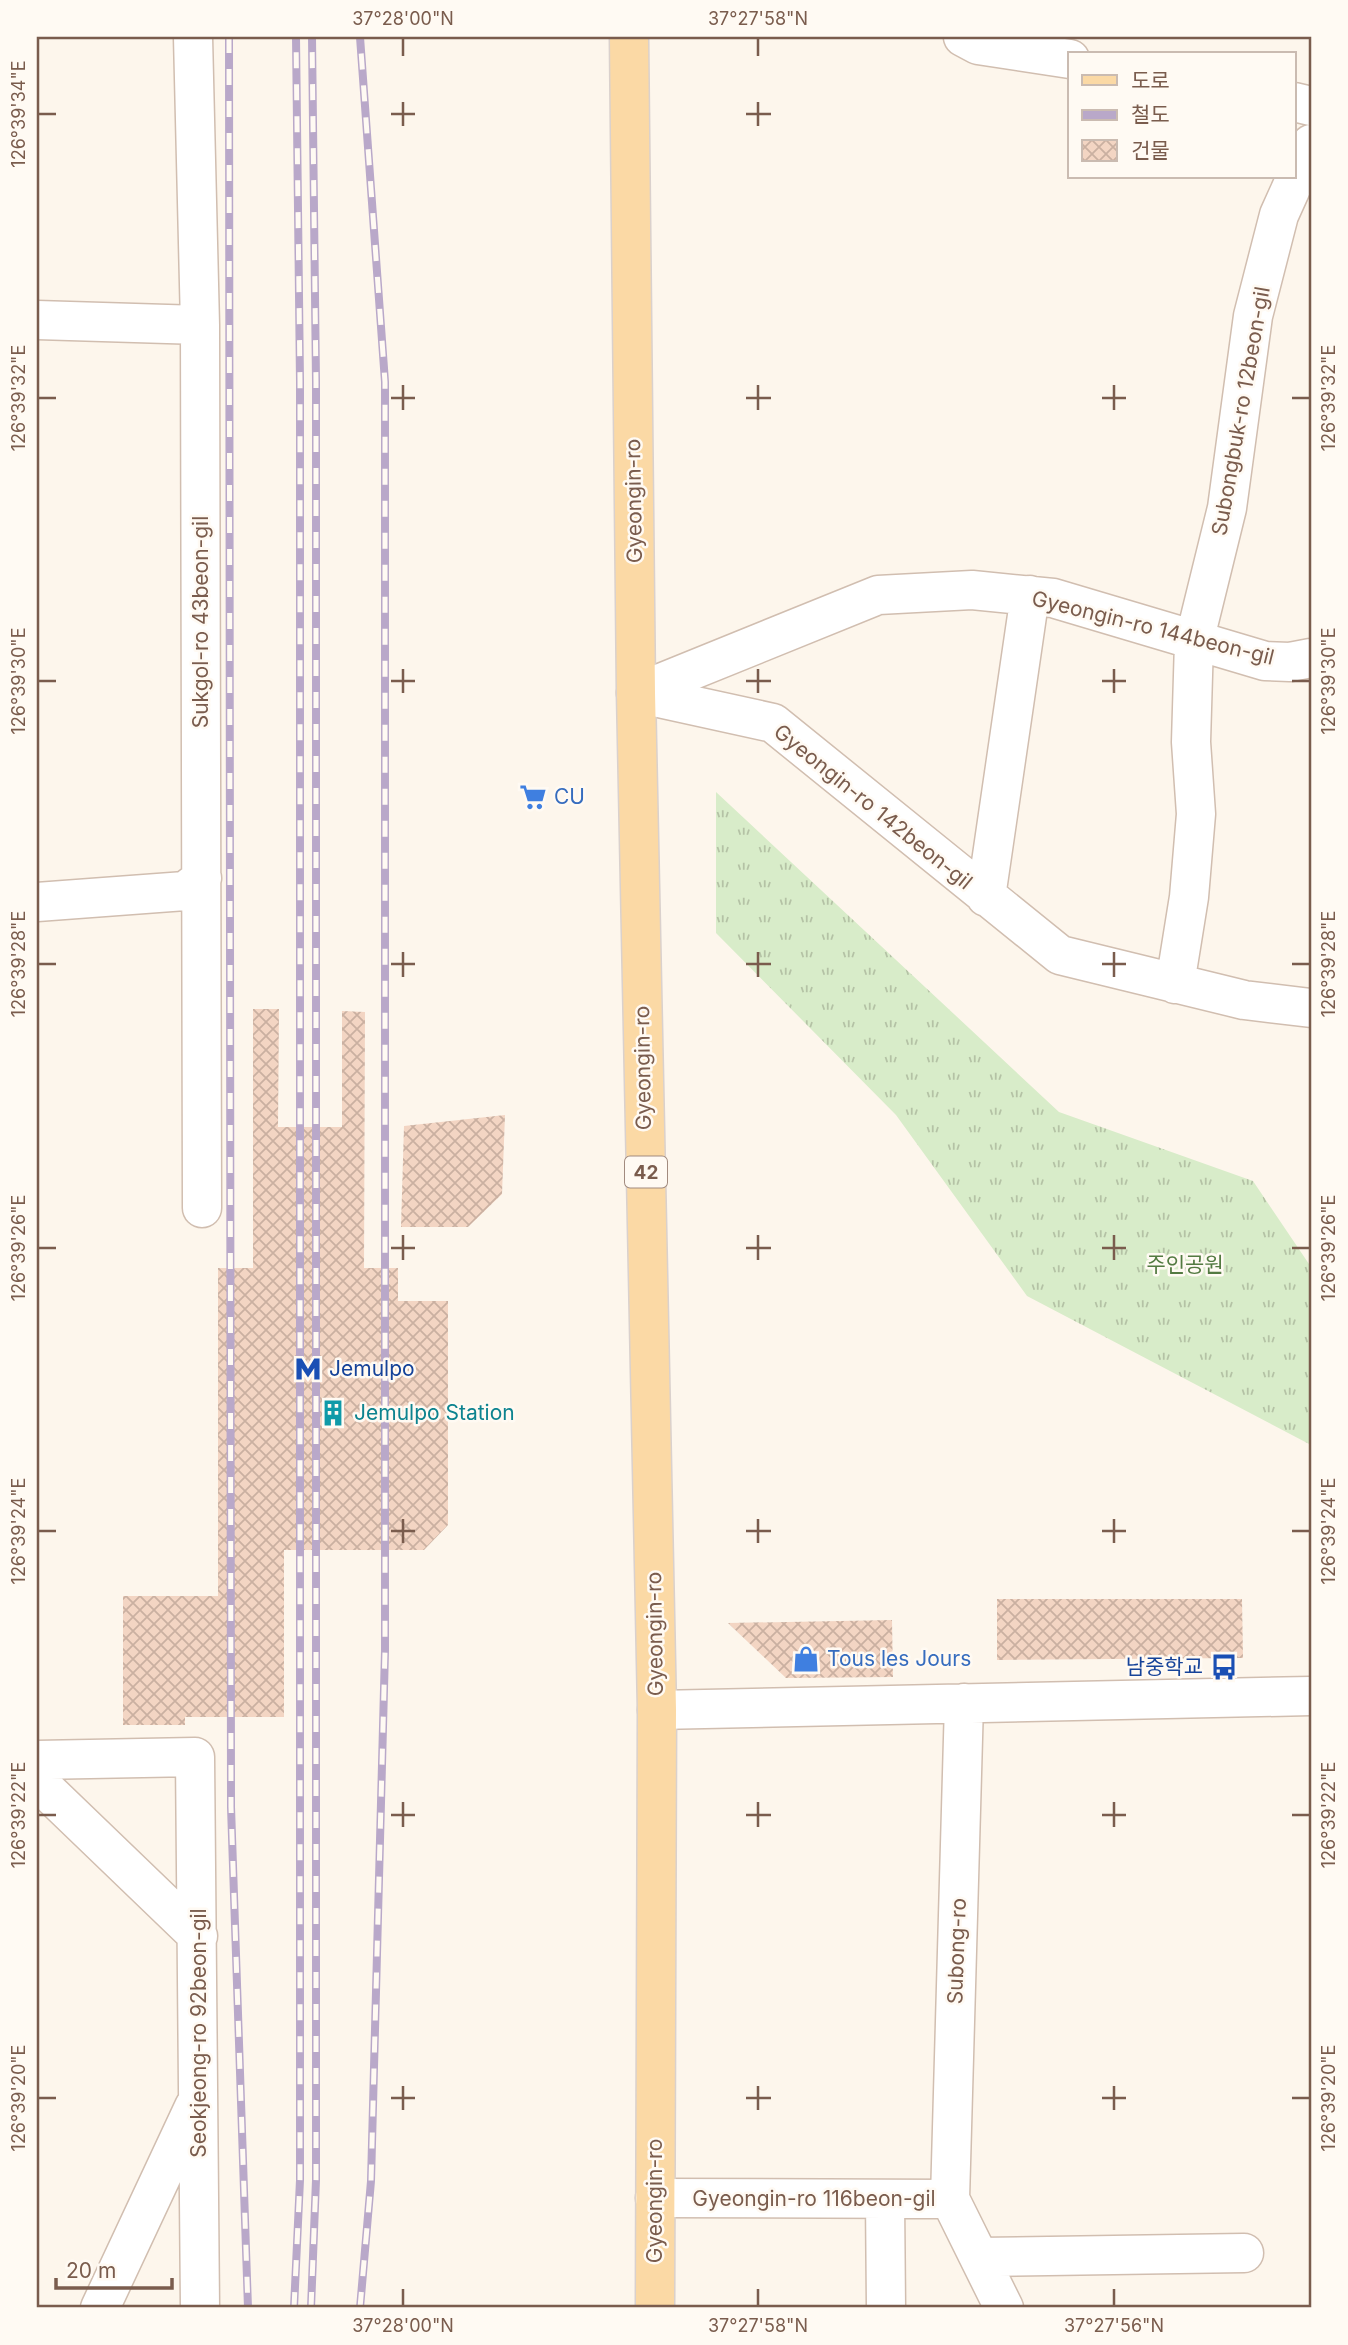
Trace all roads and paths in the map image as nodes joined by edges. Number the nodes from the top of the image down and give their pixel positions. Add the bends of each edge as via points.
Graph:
1 (193, 37) edge
2 (629, 37) edge
3 (963, 37) edge
4 (1068, 58) edge
5 (1311, 144) edge
6 (1296, 177) edge
7 (1296, 178) edge
8 (37, 320) edge
9 (200, 324) junction
10 (1030, 595) junction
11 (1194, 642) junction
12 (1311, 658) edge
13 (636, 693) junction
14 (202, 877) junction
15 (986, 897) junction
16 (37, 902) edge
17 (1175, 984) junction
18 (1311, 1008) edge
19 (202, 1208) dead end
20 (1311, 1696) edge
21 (964, 1703) junction
22 (657, 1710) junction
23 (37, 1760) edge
24 (37, 1781) edge
25 (198, 1936) junction
26 (199, 2097) junction
27 (655, 2198) junction
28 (885, 2199) junction
29 (950, 2199) junction
30 (1244, 2253) dead end
31 (979, 2257) junction
32 (100, 2308) edge
33 (200, 2308) edge
34 (655, 2308) edge
35 (886, 2308) edge
36 (1004, 2308) edge

1 - 9 street, Sukgol-ro 43beon-gil
2 - 13 main road, Gyeongin-ro / 42
3 - 4 street via 978,45
5 - 6 street, Subongbuk-ro 12beon-gil
7 - 11 street, Subongbuk-ro 12beon-gil via 1279,215 1253,316 1227,508
8 - 9 street
9 - 14 street, Sukgol-ro 43beon-gil
10 - 11 street, Gyeongin-ro 144beon-gil
10 - 13 street, Gyeongin-ro 144beon-gil via 972,590 878,595
10 - 15 street, Gyeongin-ro 142beon-gil
11 - 12 street, Gyeongin-ro 144beon-gil via 1265,661
11 - 17 street via 1191,742 1196,814
13 - 15 street, Gyeongin-ro 142beon-gil via 773,723
13 - 22 main road, Gyeongin-ro / 42
14 - 16 street via 185,891
14 - 19 street, Sukgol-ro 43beon-gil
15 - 17 street, Gyeongin-ro 142beon-gil via 1060,955
17 - 18 street, Gyeongin-ro 142beon-gil via 1244,1000
20 - 21 street
21 - 22 street
21 - 29 street, Subong-ro
22 - 27 main road, Gyeongin-ro / 42
23 - 25 street, Seokjeong-ro 92beon-gil via 195,1757
24 - 25 street
25 - 26 street, Seokjeong-ro 92beon-gil
26 - 32 street
26 - 33 street, Seokjeong-ro 92beon-gil
27 - 28 street, Gyeongin-ro 116beon-gil
27 - 34 main road, Gyeongin-ro / 42
28 - 29 street, Gyeongin-ro 116beon-gil
28 - 35 street
29 - 31 street, Gyeongin-ro 116beon-gil
30 - 31 street
31 - 36 street, Gyeongin-ro 116beon-gil

